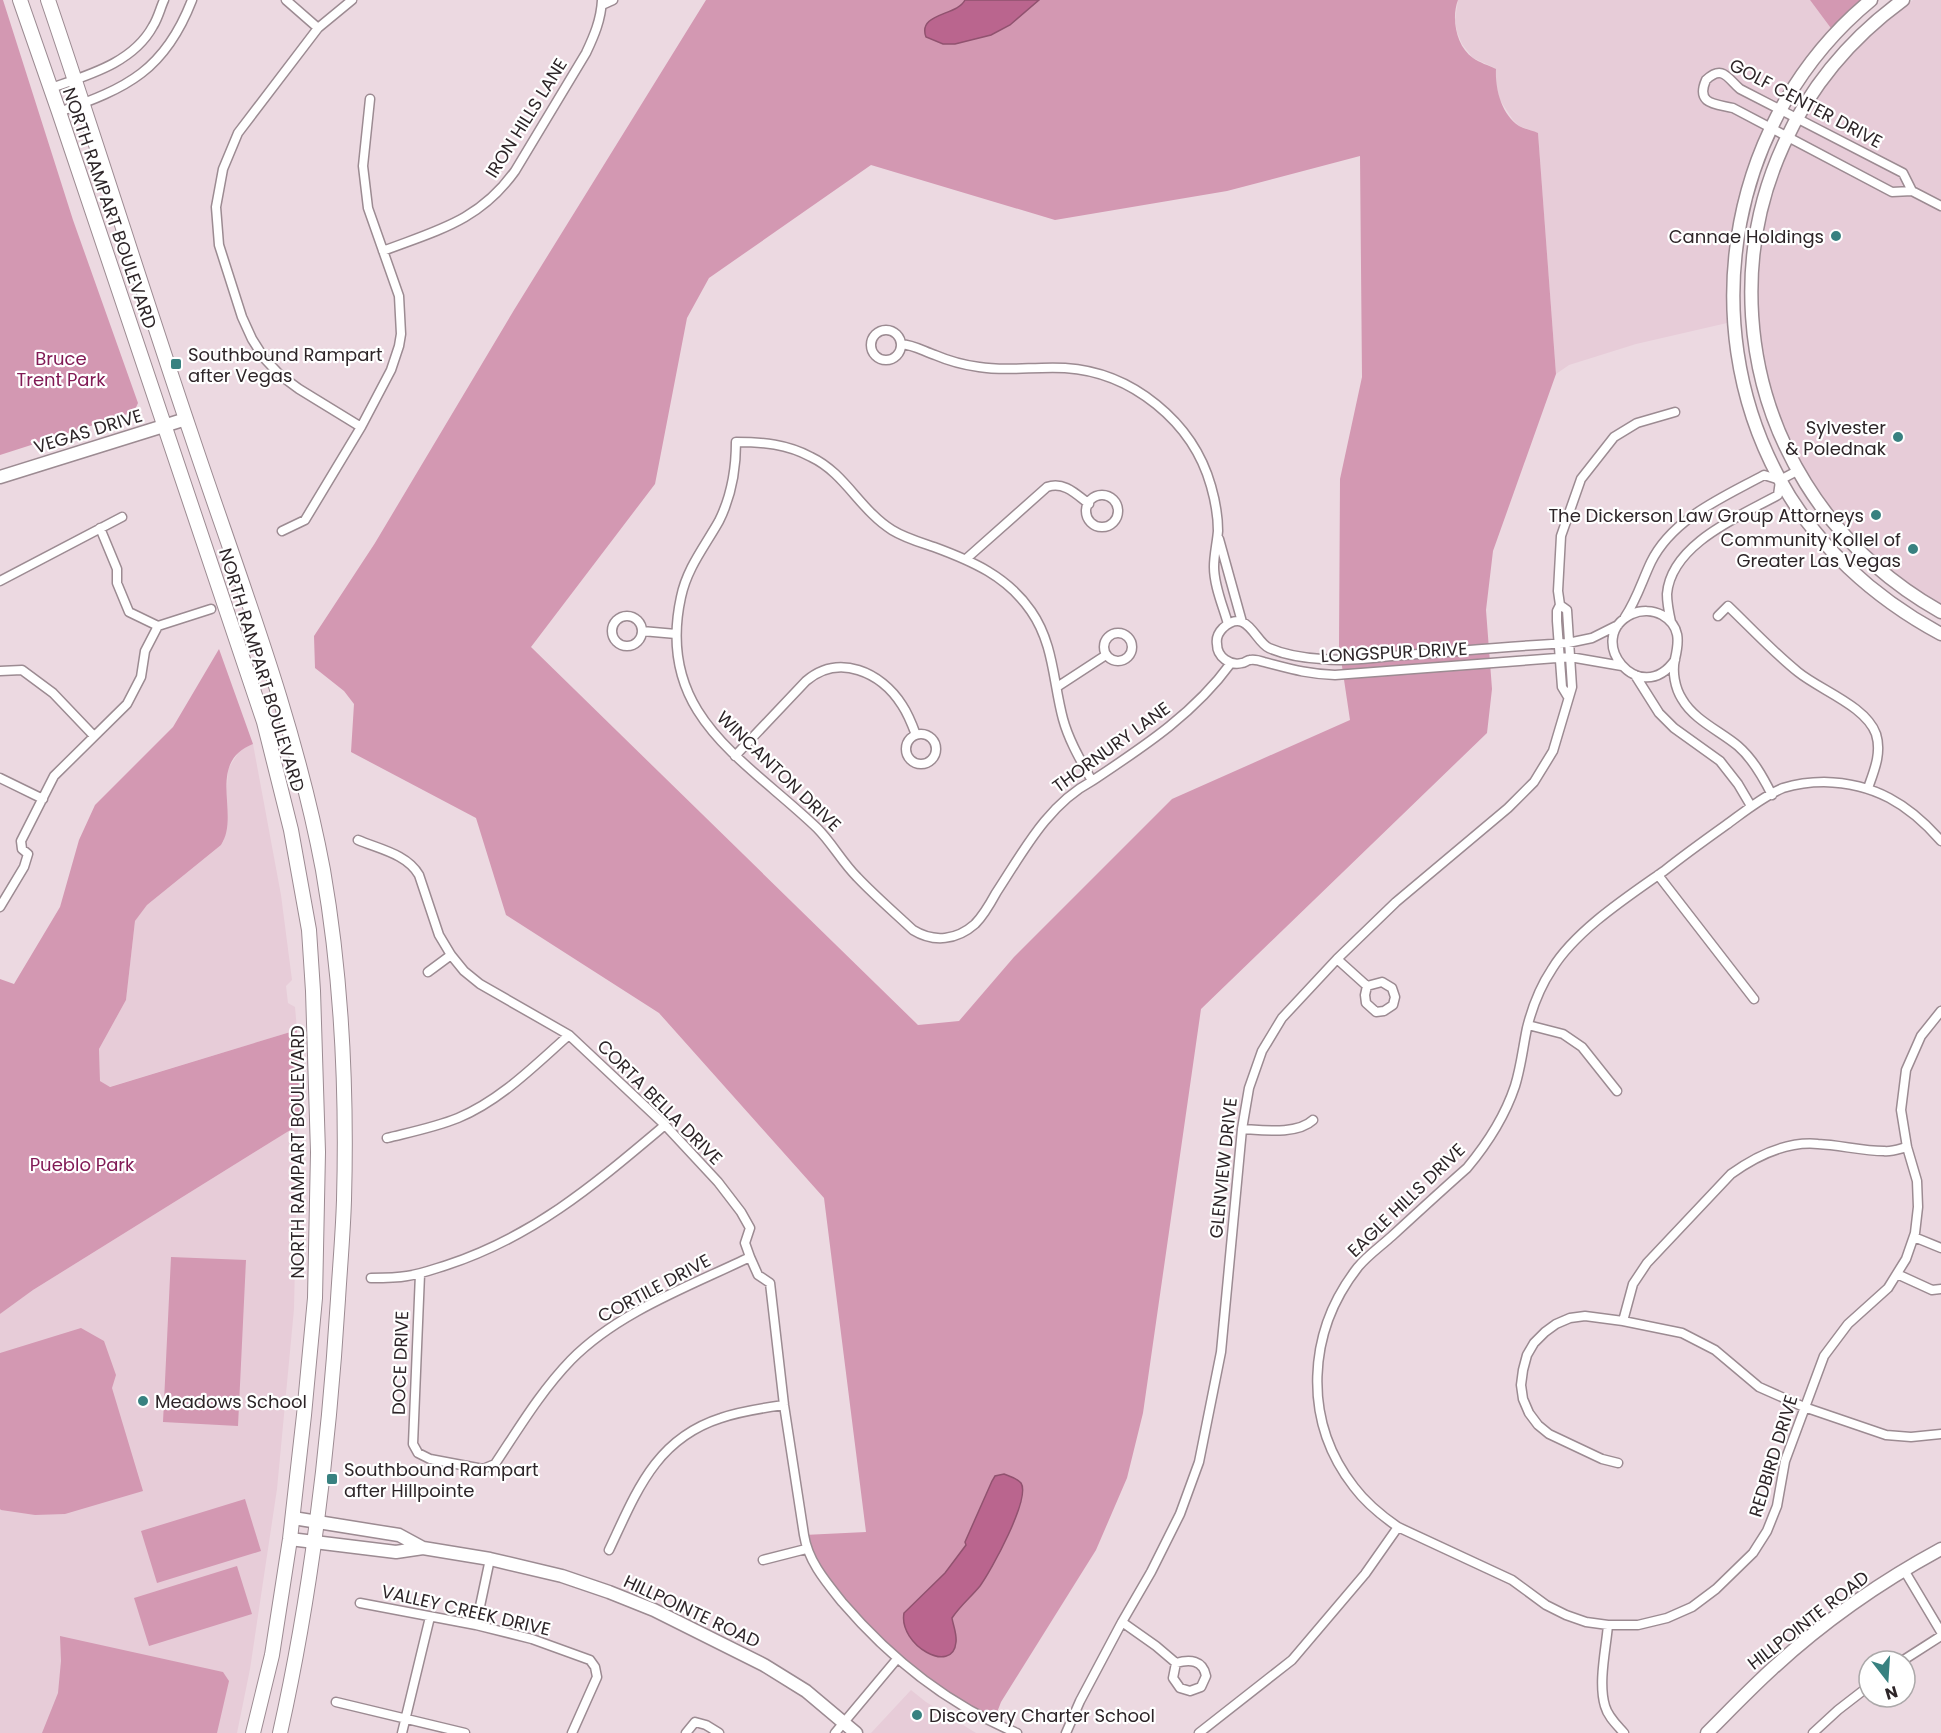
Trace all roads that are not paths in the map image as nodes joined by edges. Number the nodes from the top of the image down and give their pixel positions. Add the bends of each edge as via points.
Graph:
1 (22, 0) edge
2 (48, 0) edge
3 (164, 0) edge
4 (192, 0) edge
5 (286, 0) edge
6 (352, 0) edge
7 (613, 0) edge
8 (1871, 0) edge
9 (1903, 0) edge
10 (602, 3) edge
11 (318, 28) junction
12 (75, 79) junction
13 (51, 88) junction
14 (370, 99) dead end
15 (83, 104) junction
16 (1780, 109) junction
17 (60, 112) junction
18 (1797, 118) junction
19 (1771, 128) junction
20 (1787, 137) junction
21 (1911, 191) junction
22 (1941, 206) edge
23 (382, 251) junction
24 (901, 344) dead end
25 (1675, 412) dead end
26 (186, 419) junction
27 (164, 426) junction
28 (361, 427) junction
29 (1797, 471) junction
30 (0, 477) edge
31 (1780, 480) junction
32 (1089, 504) dead end
33 (122, 518) dead end
34 (100, 528) junction
35 (282, 531) dead end
36 (1218, 533) junction
37 (966, 559) junction
38 (0, 581) edge
39 (1560, 605) junction
40 (211, 609) dead end
41 (1941, 612) edge
42 (1718, 616) dead end
43 (1242, 622) junction
44 (1621, 623) junction
45 (1671, 623) junction
46 (1228, 624) junction
47 (158, 626) junction
48 (642, 631) dead end
49 (676, 634) junction
50 (1941, 634) edge
51 (1568, 643) junction
52 (1558, 644) junction
53 (1106, 655) dead end
54 (1559, 657) junction
55 (1570, 657) junction
56 (1675, 660) junction
57 (1231, 663) junction
58 (1622, 666) junction
59 (0, 671) edge
60 (1635, 675) junction
61 (1057, 687) junction
62 (1568, 697) junction
63 (916, 735) dead end
64 (94, 736) junction
65 (735, 756) junction
66 (0, 778) edge
67 (1092, 781) junction
68 (1868, 788) junction
69 (1772, 795) junction
70 (43, 799) junction
71 (1751, 806) junction
72 (358, 840) dead end
73 (1941, 841) edge
74 (1658, 875) junction
75 (0, 908) edge
76 (332, 928) junction
77 (309, 930) junction
78 (945, 939) joint
79 (451, 955) junction
80 (1337, 959) junction
81 (428, 972) dead end
82 (1367, 986) dead end
83 (1754, 999) dead end
84 (1941, 1011) edge
85 (1528, 1025) junction
86 (569, 1035) junction
87 (1617, 1091) dead end
88 (1313, 1120) dead end
89 (665, 1125) junction
90 (1242, 1129) junction
91 (387, 1138) dead end
92 (1907, 1147) junction
93 (1914, 1237) junction
94 (1941, 1248) edge
95 (750, 1257) junction
96 (420, 1274) junction
97 (1897, 1274) junction
98 (371, 1278) dead end
99 (1941, 1289) edge
100 (1623, 1321) junction
101 (784, 1405) junction
102 (1804, 1407) junction
103 (1941, 1434) edge
104 (418, 1453) joint
105 (1618, 1463) dead end
106 (293, 1518) junction
107 (318, 1522) junction
108 (1398, 1527) junction
109 (290, 1539) junction
110 (315, 1542) junction
111 (423, 1548) junction
112 (806, 1549) junction
113 (1941, 1549) edge
114 (609, 1550) dead end
115 (490, 1559) junction
116 (763, 1560) dead end
117 (1904, 1570) junction
118 (360, 1602) dead end
119 (430, 1617) junction
120 (1122, 1622) junction
121 (1608, 1625) junction
122 (476, 1626) junction
123 (1941, 1634) edge
124 (1917, 1651) edge
125 (897, 1659) junction
126 (1176, 1663) dead end
127 (1857, 1695) edge
128 (336, 1702) dead end
129 (406, 1719) junction
130 (843, 1722) junction
131 (253, 1733) edge
132 (280, 1733) edge
133 (402, 1733) edge
134 (465, 1733) edge
135 (572, 1733) edge
136 (686, 1733) edge
137 (719, 1733) edge
138 (835, 1733) edge
139 (856, 1733) edge
140 (1017, 1733) edge
141 (1066, 1733) edge
142 (1199, 1733) edge
143 (1624, 1733) edge
144 (1707, 1733) edge
145 (1813, 1733) edge

1 - 13 main road, NORTH RAMPART BOULEVARD
2 - 12 main road, NORTH RAMPART BOULEVARD
3 - 12 street via 154,26 141,44 106,67
4 - 15 street via 182,25 157,61 137,77
5 - 11 street
6 - 11 street
7 - 10 street, IRON HILLS LANE
8 - 16 main road via 1819,52
9 - 18 main road via 1845,52
10 - 23 street, IRON HILLS LANE via 586,53 502,189 467,217
11 - 28 street via 238,133 223,169 216,207 219,245 242,317 264,358 299,389
12 - 13 street
12 - 15 main road, NORTH RAMPART BOULEVARD
13 - 17 main road, NORTH RAMPART BOULEVARD
14 - 23 street via 363,166 368,208
15 - 17 street
15 - 26 main road, NORTH RAMPART BOULEVARD
16 - 18 street, GOLF CENTER DRIVE
16 - 19 main road
16 - 19 street, GOLF CENTER DRIVE via 1740,89 1726,75 1713,74 1704,83 1703,93 1710,103 1733,108
17 - 27 main road, NORTH RAMPART BOULEVARD
18 - 20 main road
18 - 21 street, GOLF CENTER DRIVE via 1903,173
19 - 20 street, GOLF CENTER DRIVE
19 - 31 main road via 1744,203 1732,301 1744,389
20 - 21 street, GOLF CENTER DRIVE via 1892,192
20 - 29 main road via 1761,211 1752,306 1755,348 1767,401
21 - 22 street, GOLF CENTER DRIVE
23 - 28 street via 399,296 401,334 391,370
24 - 36 street via 981,368 1087,371 1142,393 1172,418 1196,450 1211,486
25 - 39 street, GLENVIEW DRIVE via 1637,423 1614,437 1581,479 1561,536
26 - 27 main road, VEGAS DRIVE
26 - 76 main road, NORTH RAMPART BOULEVARD via 296,748
27 - 30 main road, VEGAS DRIVE
27 - 77 main road, NORTH RAMPART BOULEVARD via 264,722 302,883
28 - 35 street via 305,520
29 - 31 street
29 - 41 main road via 1857,550 1894,582
31 - 44 street via 1764,475 1682,525 1651,562 1638,596
31 - 45 street via 1778,495 1707,535 1688,553 1668,587
31 - 50 main road via 1813,528 1846,566 1895,606
32 - 37 street via 1065,486 1047,487
33 - 34 street
34 - 38 street
34 - 47 street via 129,612
36 - 43 street
36 - 46 street via 1214,573
37 - 49 street, WINCANTON DRIVE via 891,529 815,458 781,445 736,442 731,492 687,576
37 - 61 street via 997,576 1030,610 1046,638
39 - 51 street, GLENVIEW DRIVE via 1567,609
39 - 52 street, GLENVIEW DRIVE
40 - 47 street
42 - 68 street via 1728,606 1798,673 1869,721 1879,748
43 - 46 street
43 - 52 street, LONGSPUR DRIVE via 1251,627 1267,648 1330,660
44 - 45 street via 1645,611 1657,613
44 - 51 street, LONGSPUR DRIVE via 1592,638
44 - 58 street via 1613,647
45 - 56 street via 1679,640
46 - 57 street via 1219,633 1216,645 1221,656
47 - 64 street via 145,651 141,677 127,704
48 - 49 street
49 - 65 street, WINCANTON DRIVE via 680,666 692,701 711,732
51 - 52 street, LONGSPUR DRIVE
51 - 55 street, GLENVIEW DRIVE
52 - 54 street, GLENVIEW DRIVE
53 - 61 street
54 - 55 street, LONGSPUR DRIVE
54 - 57 street, LONGSPUR DRIVE via 1335,675 1299,672 1251,660
54 - 62 street, GLENVIEW DRIVE via 1562,687
55 - 58 street, LONGSPUR DRIVE
55 - 62 street, GLENVIEW DRIVE via 1572,687
56 - 60 street via 1654,676
56 - 69 street via 1676,685 1685,704 1744,751
57 - 67 street, THORNURY LANE via 1211,689 1180,718
58 - 60 street
59 - 64 street via 22,670 53,693
60 - 71 street via 1659,713 1720,761
61 - 67 street via 1068,734
62 - 80 street, GLENVIEW DRIVE via 1553,751 1534,782
63 - 65 street via 907,712 888,688 853,667 836,667 820,671 806,681
64 - 70 street via 54,776
65 - 78 street, WINCANTON DRIVE via 819,831 857,877 913,930
66 - 70 street
67 - 78 street, THORNURY LANE via 1071,794 1043,822 979,920 962,934
68 - 69 street, EAGLE HILLS DRIVE via 1842,782 1813,782 1784,788
68 - 73 street via 1899,802
69 - 71 street, EAGLE HILLS DRIVE
70 - 75 street via 21,841 28,854 24,867
71 - 74 street, EAGLE HILLS DRIVE
72 - 79 street, CORTA BELLA DRIVE via 414,867 439,935
74 - 83 street
74 - 85 street, EAGLE HILLS DRIVE via 1569,947 1542,987
76 - 77 main road
76 - 107 main road, NORTH RAMPART BOULEVARD via 344,1094 344,1201 330,1418
77 - 106 main road, NORTH RAMPART BOULEVARD via 318,1130 315,1298
79 - 81 street
79 - 86 street, CORTA BELLA DRIVE via 480,984
80 - 82 street
80 - 90 street, GLENVIEW DRIVE via 1282,1018 1262,1051 1249,1088
84 - 92 street, REDBIRD DRIVE via 1921,1036 1906,1070 1901,1110
85 - 87 street via 1563,1034 1582,1047
85 - 108 street, EAGLE HILLS DRIVE via 1515,1085 1500,1121 1479,1153 1359,1265 1336,1300 1322,1337 1316,1372 1320,1414 1332,1452 1354,1488
86 - 89 street, CORTA BELLA DRIVE
86 - 91 street via 509,1088 480,1107 426,1129
88 - 90 street via 1308,1125 1278,1131
89 - 95 street, CORTA BELLA DRIVE via 741,1212 750,1228 745,1243
89 - 96 street via 591,1187 533,1227 470,1257
90 - 120 street, GLENVIEW DRIVE via 1221,1352 1199,1462 1180,1514
92 - 93 street, REDBIRD DRIVE via 1917,1181
92 - 100 street via 1886,1152 1815,1143 1792,1145 1747,1162 1647,1263 1633,1284
93 - 94 street
93 - 97 street, REDBIRD DRIVE
95 - 101 street via 758,1275 770,1283
95 - 104 street, CORTILE DRIVE via 629,1315 597,1337 546,1389 495,1464 483,1469 430,1460
96 - 98 street
96 - 104 street, DOCE DRIVE via 413,1444
97 - 99 street via 1932,1290
97 - 102 street, REDBIRD DRIVE via 1888,1288 1848,1324 1824,1356
100 - 102 street via 1682,1333 1714,1350 1759,1387
100 - 105 street via 1585,1316 1556,1324 1531,1349 1522,1370 1521,1385 1529,1413 1549,1434 1602,1460
101 - 112 street
101 - 114 street via 719,1418 675,1443 642,1480
102 - 103 street via 1886,1435
102 - 121 street, REDBIRD DRIVE via 1785,1461 1777,1506 1753,1553 1692,1606 1667,1618
106 - 107 main road, HILLPOINTE ROAD
106 - 109 main road, NORTH RAMPART BOULEVARD
107 - 110 main road, NORTH RAMPART BOULEVARD
107 - 111 main road, HILLPOINTE ROAD via 399,1535
108 - 121 street, REDBIRD DRIVE via 1512,1580 1566,1615
108 - 142 street via 1365,1574 1292,1660
109 - 110 main road, HILLPOINTE ROAD
109 - 131 main road, NORTH RAMPART BOULEVARD via 272,1655
110 - 111 main road, HILLPOINTE ROAD via 396,1552
110 - 132 main road, NORTH RAMPART BOULEVARD
111 - 115 main road, HILLPOINTE ROAD
112 - 116 street
112 - 125 street via 834,1592
113 - 117 main road, HILLPOINTE ROAD
115 - 122 street
115 - 130 main road, HILLPOINTE ROAD via 562,1576 654,1610 764,1665 806,1691
117 - 123 street
117 - 144 main road, HILLPOINTE ROAD via 1796,1648
118 - 119 street, VALLEY CREEK DRIVE
119 - 122 street, VALLEY CREEK DRIVE
119 - 129 street
120 - 126 street
120 - 141 street, GLENVIEW DRIVE
121 - 143 street via 1602,1688 1608,1714
122 - 135 street, VALLEY CREEK DRIVE via 591,1660 597,1677
123 - 124 street
125 - 130 street
125 - 140 street via 946,1697
127 - 145 street
128 - 129 street
129 - 133 street
129 - 134 street
130 - 138 street
130 - 139 main road, HILLPOINTE ROAD
136 - 137 street via 695,1722

